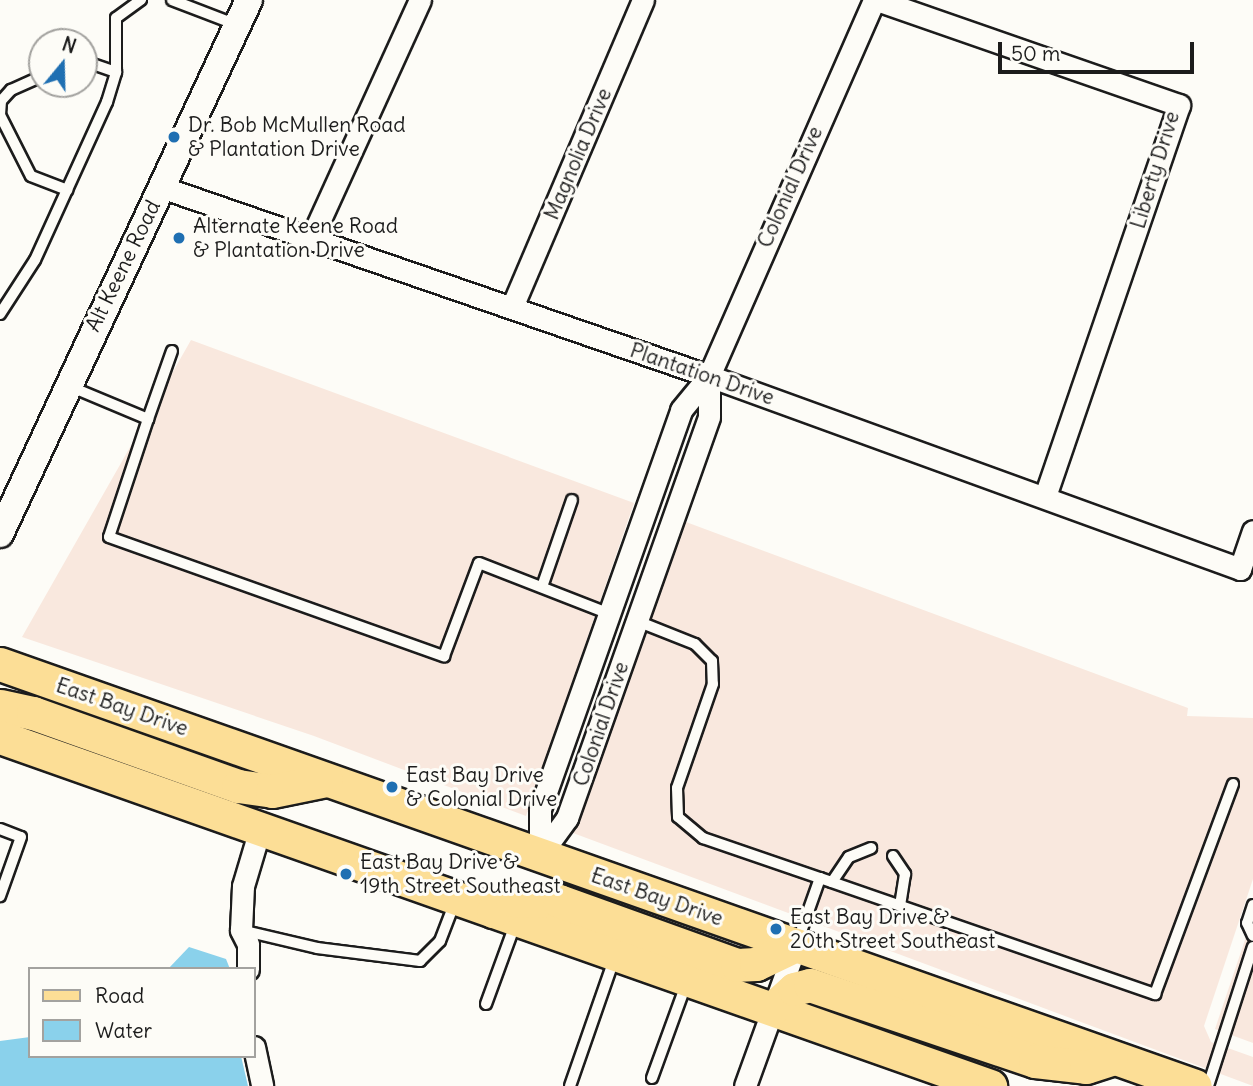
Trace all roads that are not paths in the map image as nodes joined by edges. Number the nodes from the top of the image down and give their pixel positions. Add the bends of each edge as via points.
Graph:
1 (141, 0) edge
2 (172, 0) edge
3 (249, 0) edge
4 (420, 0) edge
5 (643, 0) edge
6 (876, 0) edge
7 (237, 24) junction
8 (98, 66) edge
9 (116, 72) junction
10 (28, 82) edge
11 (0, 115) edge
12 (161, 187) junction
13 (67, 190) junction
14 (311, 239) junction
15 (512, 307) junction
16 (0, 314) edge
17 (172, 351) dead end
18 (709, 376) junction
19 (67, 384) junction
20 (148, 419) junction
21 (1045, 496) junction
22 (572, 500) dead end
23 (1253, 531) edge
24 (0, 534) edge
25 (542, 587) junction
26 (610, 614) junction
27 (637, 621) junction
28 (0, 664) edge
29 (0, 706) edge
30 (0, 737) edge
31 (326, 780) junction
32 (1233, 784) dead end
33 (0, 829) edge
34 (260, 829) junction
35 (871, 848) dead end
36 (540, 855) junction
37 (892, 856) dead end
38 (820, 878) junction
39 (832, 883) junction
40 (0, 896) edge
41 (457, 899) junction
42 (1253, 905) edge
43 (900, 906) junction
44 (505, 915) junction
45 (241, 930) junction
46 (1253, 936) edge
47 (796, 945) junction
48 (1252, 952) edge
49 (616, 954) junction
50 (248, 967) edge
51 (688, 979) junction
52 (486, 1004) dead end
53 (773, 1008) junction
54 (256, 1057) edge
55 (1115, 1058) junction
56 (652, 1078) dead end
57 (262, 1086) edge
58 (570, 1086) edge
59 (745, 1086) edge
60 (990, 1086) edge
61 (1195, 1086) edge
62 (1208, 1086) edge

1 - 9 lane via 116,18
2 - 7 lane
3 - 7 street, Alt Keene Road
4 - 14 street
5 - 15 street, Magnolia Drive
6 - 18 street, Colonial Drive
6 - 21 street, Liberty Drive via 1179,106
7 - 12 street, Alt Keene Road
8 - 9 lane
9 - 13 lane
10 - 11 lane via 1,101
11 - 13 lane via 32,176
12 - 14 street, Plantation Drive
12 - 19 street, Alt Keene Road
13 - 16 lane via 21,286
14 - 15 street, Plantation Drive
15 - 18 street, Plantation Drive
17 - 20 lane
18 - 21 street, Plantation Drive
18 - 26 street, Colonial Drive via 681,410
18 - 27 street, Colonial Drive via 709,416
19 - 20 lane
19 - 24 street, Alt Keene Road
20 - 25 lane via 109,537 444,656 479,563
21 - 23 street, Plantation Drive via 1240,569
22 - 25 lane
25 - 26 lane
26 - 36 street, Colonial Drive via 540,809
27 - 36 street, Colonial Drive via 567,818
27 - 38 lane via 695,644 712,660 713,684 677,788 678,817 703,838
28 - 31 main road, East Bay Drive
29 - 31 main road via 33,713 239,786 272,791
30 - 34 main road
31 - 36 main road, East Bay Drive
32 - 43 lane via 1156,994
33 - 40 lane via 21,837
34 - 41 main road
34 - 45 street via 243,886
35 - 39 lane via 849,857
36 - 47 main road, East Bay Drive
37 - 43 lane via 905,874
38 - 39 lane
38 - 47 lane
39 - 43 lane
41 - 44 main road
41 - 45 lane via 440,941 420,961 317,948
42 - 46 lane via 1247,923
44 - 47 main road via 512,900 559,901 737,965 756,964
44 - 49 main road
44 - 52 lane
45 - 50 street via 248,944
47 - 53 street
47 - 55 main road, East Bay Drive
48 - 62 lane
49 - 51 main road
49 - 58 lane
51 - 53 main road
51 - 56 lane
53 - 55 main road via 794,989 810,985 1035,1061 1086,1067
53 - 59 street
53 - 60 main road
54 - 57 street
55 - 61 main road, East Bay Drive

